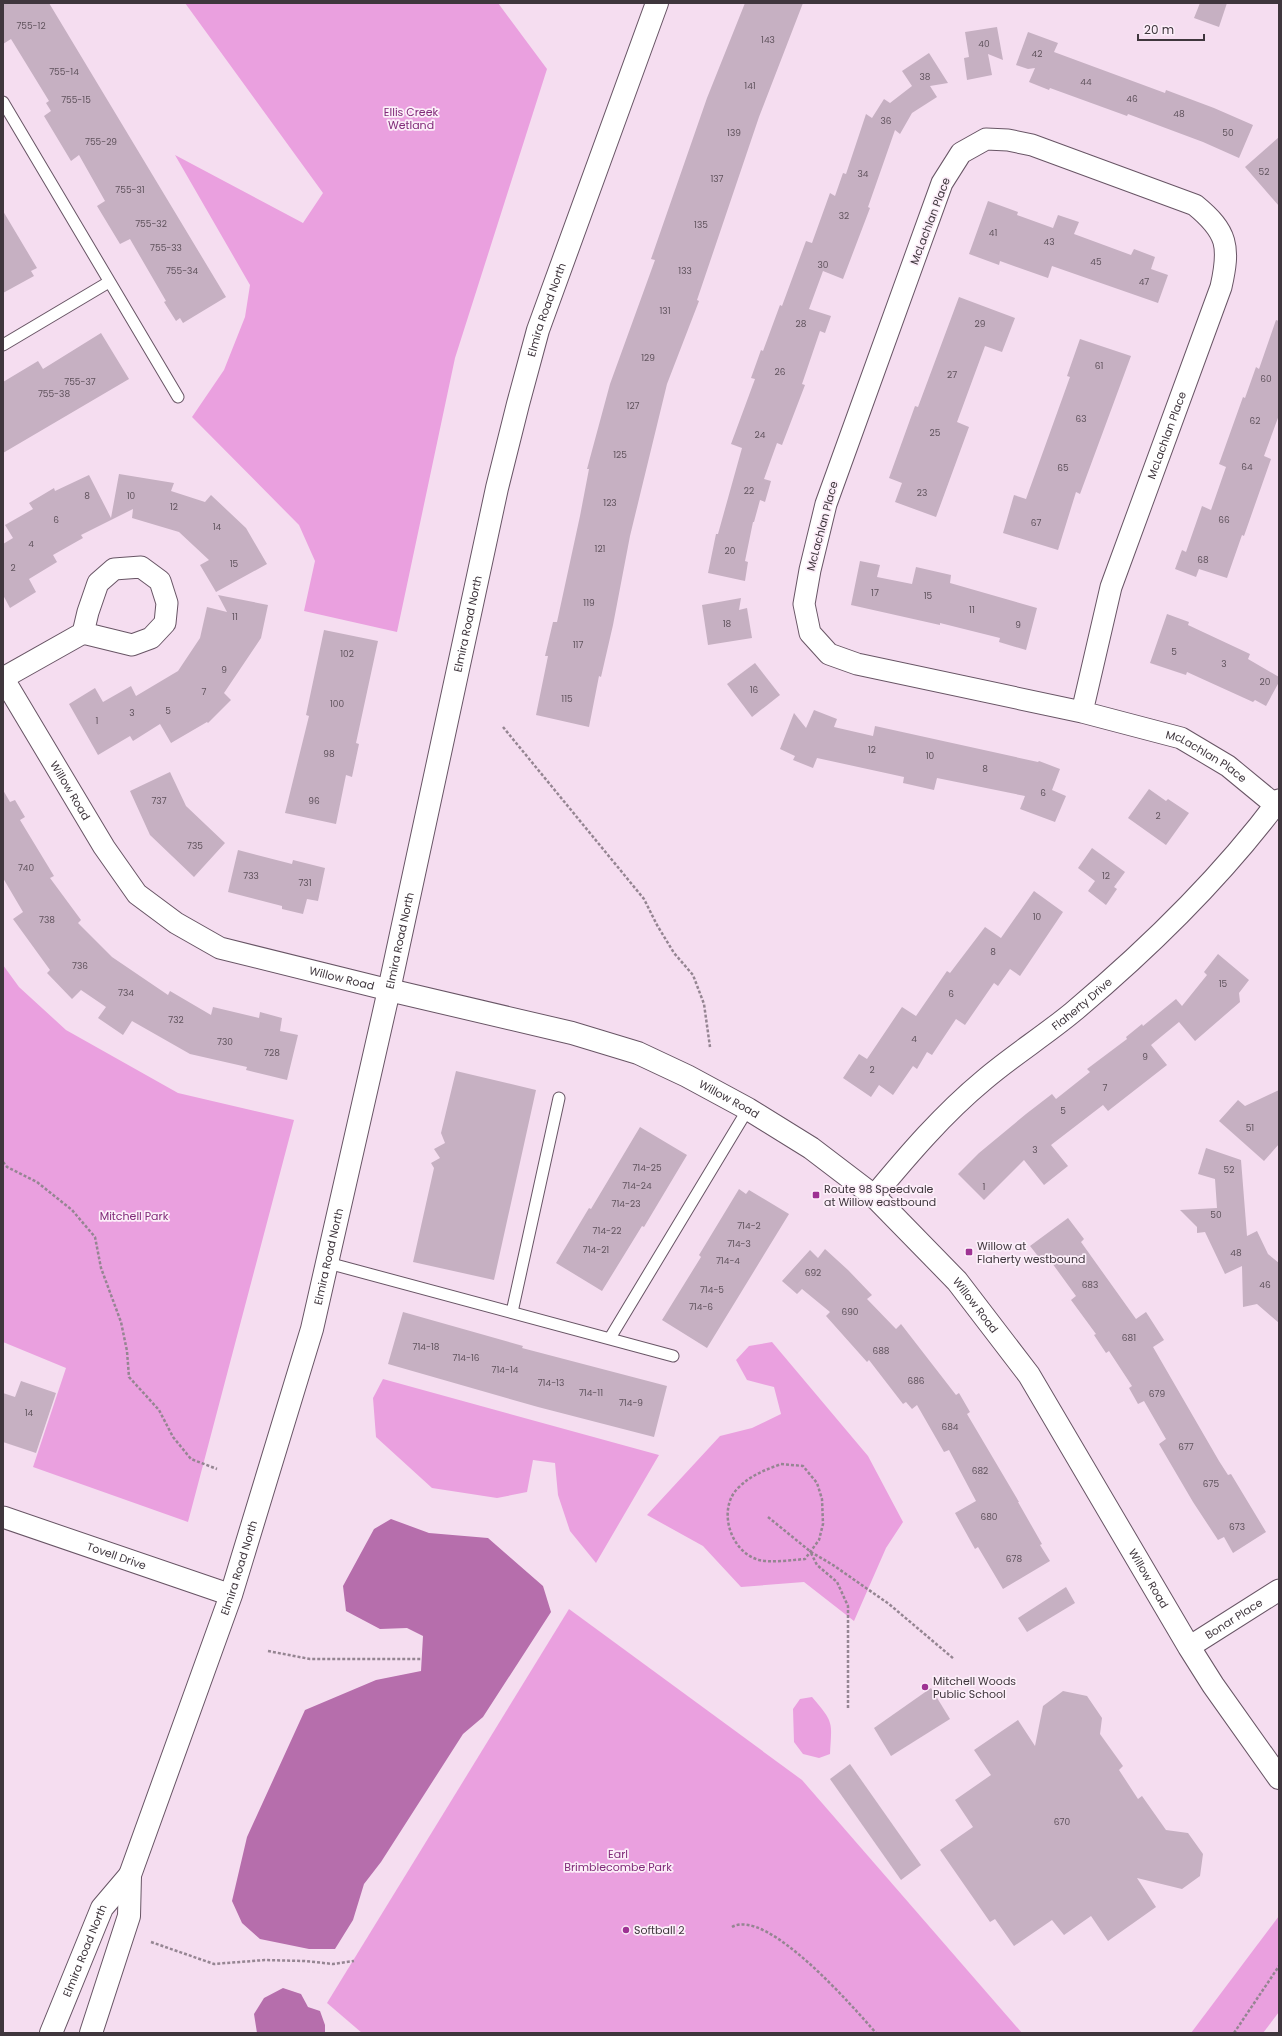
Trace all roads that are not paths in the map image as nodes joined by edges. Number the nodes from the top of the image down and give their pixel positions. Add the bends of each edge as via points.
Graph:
1 (657, 3) edge
2 (3, 102) edge
3 (109, 282) junction
4 (3, 345) edge
5 (178, 397) dead end
6 (83, 633) dead end
7 (3, 678) edge
8 (1082, 712) junction
9 (1278, 804) edge
10 (389, 990) junction
11 (559, 1098) dead end
12 (748, 1109) junction
13 (874, 1196) junction
14 (328, 1263) junction
15 (512, 1312) junction
16 (610, 1338) junction
17 (674, 1356) dead end
18 (3, 1517) edge
19 (1279, 1590) edge
20 (231, 1595) junction
21 (1188, 1647) junction
22 (1279, 1778) edge
23 (130, 1875) junction
24 (51, 2033) edge
25 (91, 2033) edge

1 - 10 main road, Elmira Road North via 538,330 497,488
2 - 3 lane
3 - 4 lane
3 - 5 lane
6 - 7 street
7 - 10 street, Willow Road via 104,848 137,894 176,924 220,948
8 - 8 street, McLachlan Place via 857,664 829,654 810,633 804,604 826,504 942,183 961,153 986,139 1032,145 1195,205 1213,220 1224,238 1227,263 1221,287 1111,587
8 - 9 street, McLachlan Place via 1181,738 1228,766
9 - 13 street, Flaherty Drive via 1166,930 1072,1012 983,1080 943,1118
10 - 12 main road, Willow Road via 572,1033 631,1051 687,1076
10 - 14 main road, Elmira Road North
11 - 15 lane
12 - 13 main road, Willow Road via 811,1148
12 - 16 lane
13 - 21 main road, Willow Road via 957,1281 1029,1375
14 - 15 lane
14 - 20 main road, Elmira Road North via 294,1393
15 - 16 lane
16 - 17 lane
18 - 20 street, Tovell Drive
19 - 21 street, Bonar Place
20 - 23 main road, Elmira Road North
21 - 22 main road, Willow Road
23 - 24 main road, Elmira Road North via 102,1908
23 - 25 main road, Elmira Road North via 129,1916

